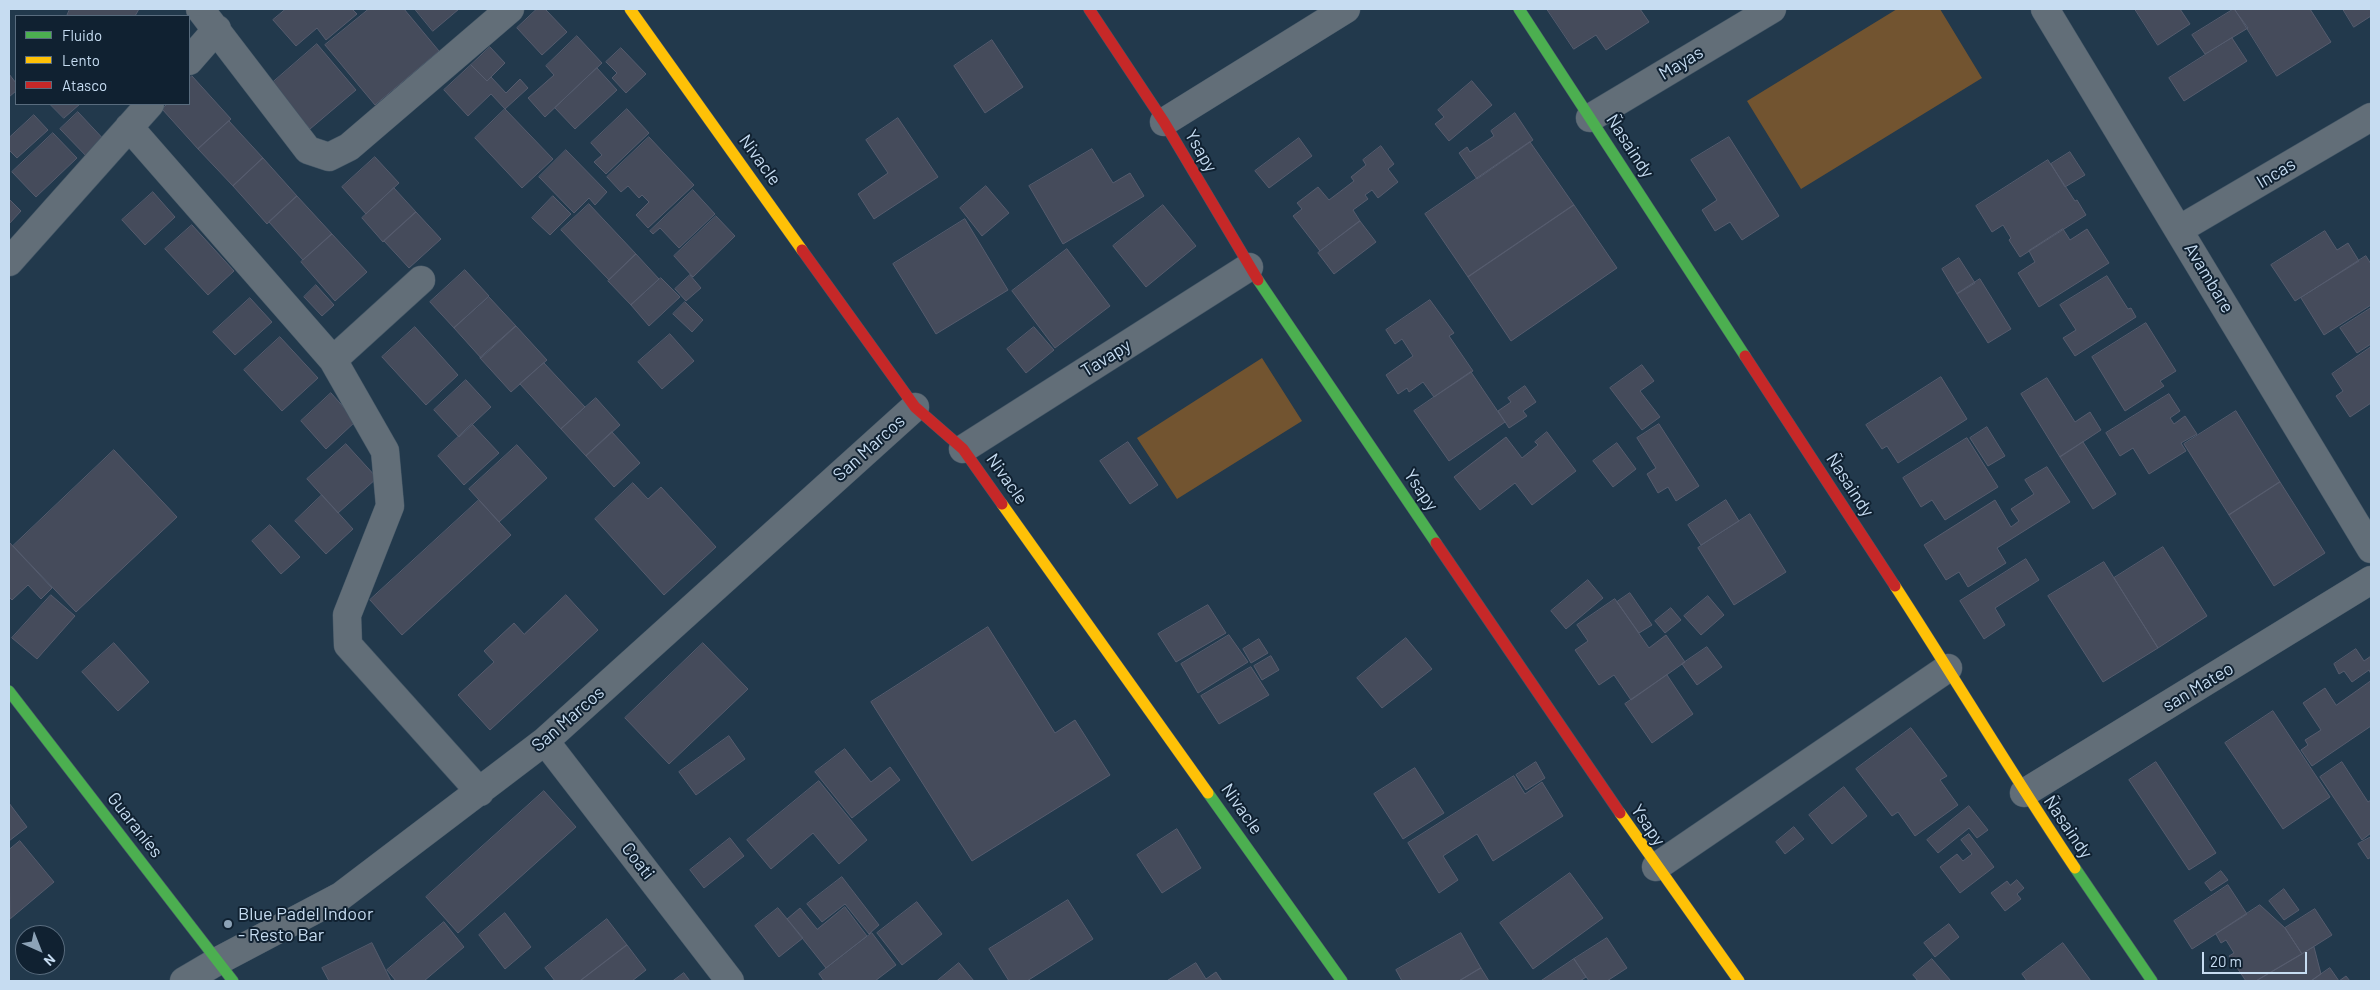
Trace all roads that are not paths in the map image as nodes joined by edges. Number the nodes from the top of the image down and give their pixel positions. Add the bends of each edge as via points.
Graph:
1 (510, 9) edge
2 (630, 9) edge
3 (1089, 9) edge
4 (1346, 9) edge
5 (1520, 9) edge
6 (1772, 9) edge
7 (2045, 9) edge
8 (209, 19) edge
9 (190, 59) edge
10 (149, 105) edge
11 (2371, 117) edge
12 (1590, 118) junction
13 (1164, 122) junction
14 (129, 127) junction
15 (2180, 230) junction
16 (9, 262) edge
17 (1249, 267) junction
18 (421, 280) dead end
19 (333, 360) junction
20 (915, 406) junction
21 (963, 448) junction
22 (2371, 549) edge
23 (2371, 580) edge
24 (1948, 668) junction
25 (9, 691) edge
26 (545, 741) junction
27 (480, 792) junction
28 (2024, 793) junction
29 (1656, 867) junction
30 (225, 971) edge
31 (184, 981) edge
32 (730, 981) edge
33 (1342, 981) edge
34 (1739, 981) edge
35 (2152, 981) edge

1 - 8 street via 349,147 330,157 308,150
2 - 20 street, Nivacle
3 - 13 street, Ysapy
4 - 13 street
5 - 12 street, Ñasaindy
6 - 12 street, Mayas
7 - 15 street, Avambare
8 - 9 street
10 - 14 street
11 - 15 street, Incas
12 - 24 street, Ñasaindy
13 - 17 street, Ysapy
14 - 16 street
14 - 19 street
15 - 22 street, Avambare
17 - 21 street, Tavapy
17 - 29 street, Ysapy
18 - 19 street
19 - 27 street via 385,451 390,506 347,615 348,645
20 - 21 street, Nivacle
20 - 26 street, San Marcos
21 - 33 street, Nivacle
23 - 28 street, san Mateo
24 - 28 street, Ñasaindy
24 - 29 street
25 - 30 street, Guaraníes
26 - 27 street, San Marcos
26 - 32 street, Coati
27 - 30 street, San Marcos via 341,896
28 - 35 street, Ñasaindy
29 - 34 street, Ysapy
30 - 31 street, San Marcos

